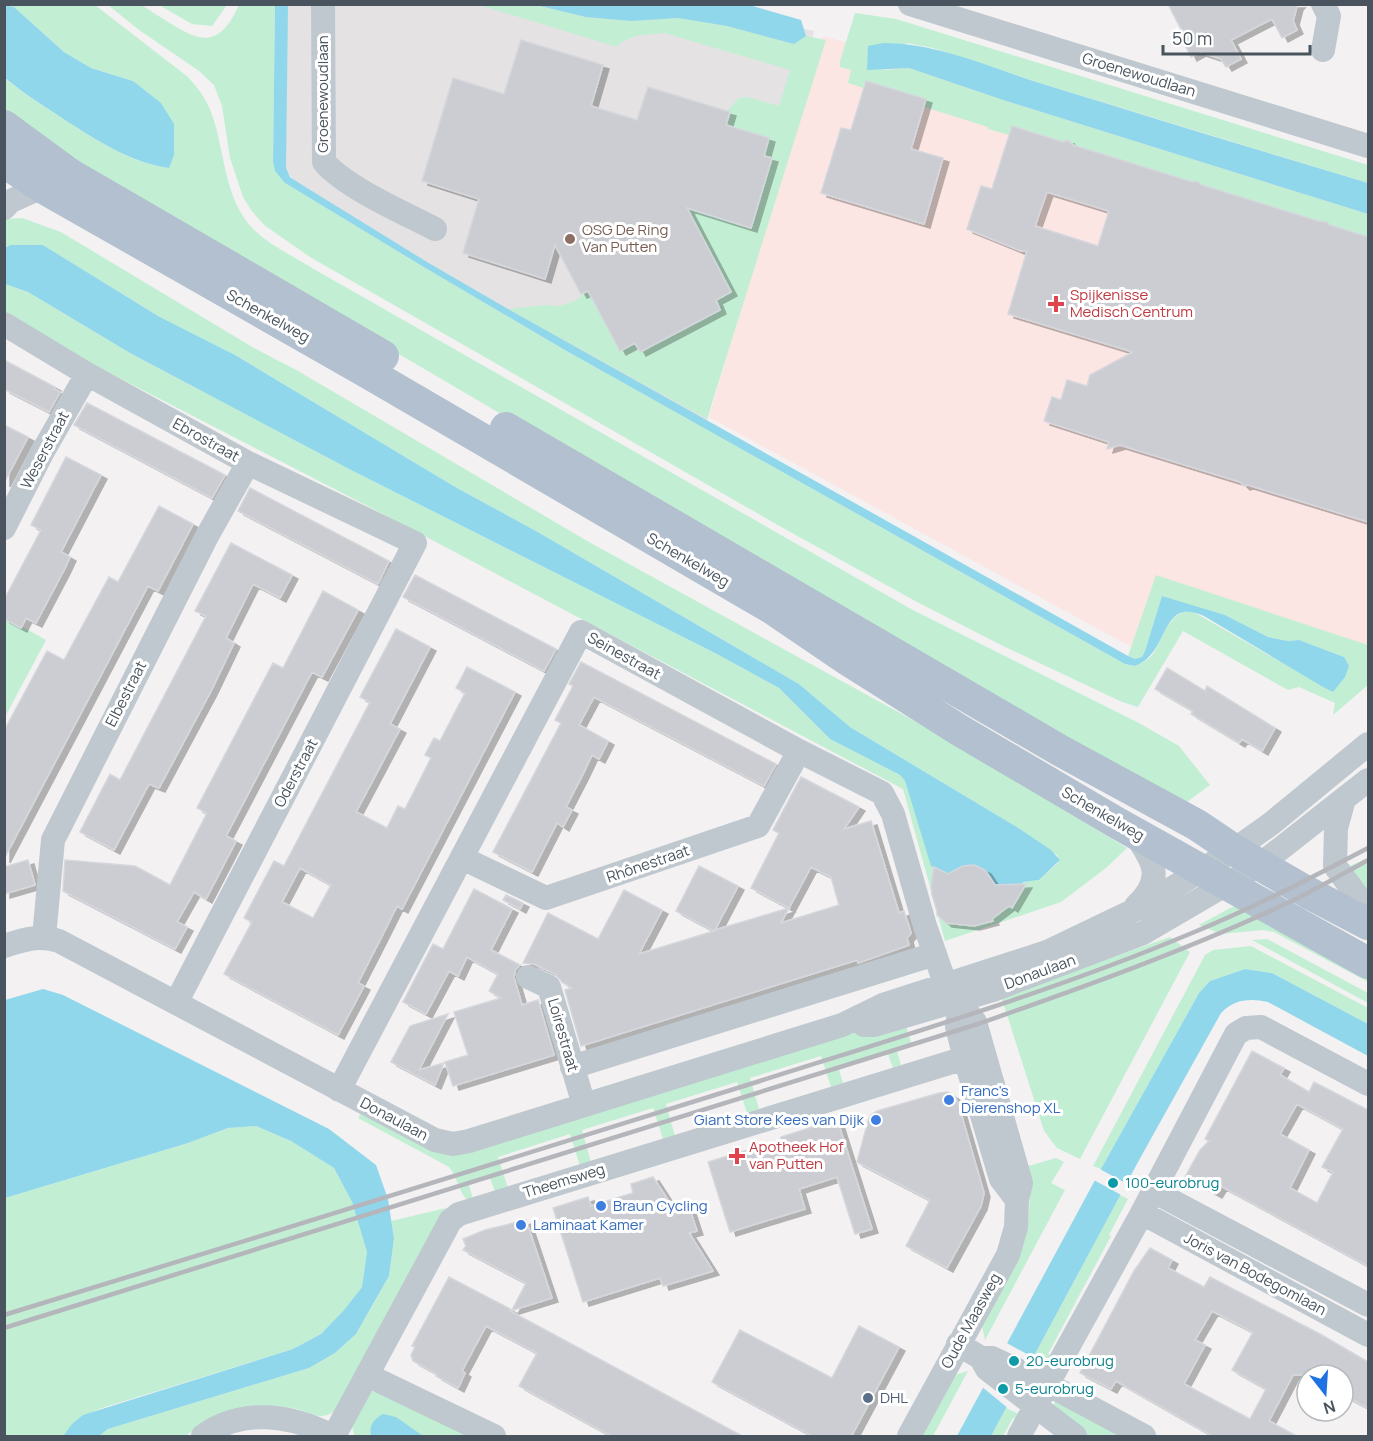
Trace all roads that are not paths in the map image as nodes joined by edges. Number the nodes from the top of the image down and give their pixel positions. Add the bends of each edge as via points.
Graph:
1 (323, 4) edge
2 (910, 4) edge
3 (1323, 4) edge
4 (1323, 50) dead end
5 (4, 126) edge
6 (1368, 146) edge
7 (4, 162) edge
8 (42, 187) junction
9 (4, 208) edge
10 (435, 229) dead end
11 (4, 324) edge
12 (87, 374) junction
13 (248, 463) junction
14 (4, 528) edge
15 (415, 543) joint
16 (1368, 744) edge
17 (799, 751) junction
18 (1368, 780) edge
19 (1344, 799) junction
20 (1132, 831) junction
21 (1247, 857) junction
22 (462, 858) junction
23 (1213, 877) junction
24 (1368, 910) edge
25 (1130, 912) junction
26 (1368, 924) edge
27 (44, 937) junction
28 (4, 946) edge
29 (935, 954) junction
30 (1368, 963) edge
31 (528, 977) dead end
32 (952, 993) junction
33 (177, 1003) junction
34 (974, 1057) junction
35 (572, 1067) junction
36 (1368, 1084) edge
37 (339, 1090) junction
38 (584, 1105) junction
39 (1153, 1191) junction
40 (1142, 1213) junction
41 (1368, 1305) edge
42 (1368, 1335) edge
43 (958, 1344) junction
44 (367, 1375) junction
45 (1033, 1390) junction
46 (203, 1437) edge
47 (333, 1437) edge
48 (494, 1437) edge
49 (909, 1437) edge
50 (1019, 1437) edge
51 (1074, 1437) edge
52 (1144, 1437) edge

1 - 10 street, Groenewoudlaan via 324,162 374,198
2 - 6 street, Groenewoudlaan
3 - 4 street via 1329,16
5 - 21 main road, Schenkelweg via 76,178
7 - 8 main road, Schenkelweg
8 - 9 street
8 - 20 main road, Schenkelweg via 772,609 959,730
11 - 12 street, Ebrostraat
12 - 13 street, Ebrostraat
12 - 14 street, Weserstraat
13 - 15 street, Ebrostraat
13 - 27 street, Elbestraat via 53,840
15 - 33 street, Oderstraat
16 - 21 street via 1272,823
17 - 22 street, Rhônestraat via 758,826 546,898
17 - 22 street, Seinestraat via 581,632
17 - 29 street, Seinestraat via 882,793 893,814
18 - 19 street
19 - 21 street
19 - 24 street via 1336,828 1335,866
20 - 23 main road, Schenkelweg
20 - 25 street, Donaulaan via 1155,870 1148,892
21 - 23 street
21 - 26 main road, Schenkelweg
22 - 37 street, Seinestraat
23 - 25 street, Donaulaan
23 - 30 main road, Schenkelweg
23 - 32 street, Donaulaan via 1143,933 1045,971
25 - 32 street, Donaulaan via 1047,952 974,976 962,991
27 - 28 street
27 - 33 street, Donaulaan via 59,941
29 - 32 street, Seinestraat
29 - 35 street
31 - 35 street, Loirestraat via 549,987
32 - 34 street, Oude Maasweg via 957,1027
32 - 38 street, Donaulaan via 874,1025 842,1025
33 - 37 street, Donaulaan
34 - 43 street, Oude Maasweg via 1001,1179 1017,1200 1016,1227 1008,1254
34 - 44 street, Theemsweg via 459,1214 450,1221
35 - 38 street, Loirestraat
36 - 39 street via 1261,1027 1246,1028 1236,1034
37 - 38 street, Donaulaan via 435,1140 453,1144
39 - 40 street
39 - 41 street, Joris van Bodegomlaan
40 - 42 street, Joris van Bodegomlaan
40 - 45 street
43 - 45 street
43 - 49 street, Oude Maasweg
44 - 47 street, Theemsweg
44 - 48 street
45 - 50 street
45 - 51 street
45 - 52 street
46 - 47 street via 246,1418 276,1417 309,1424

